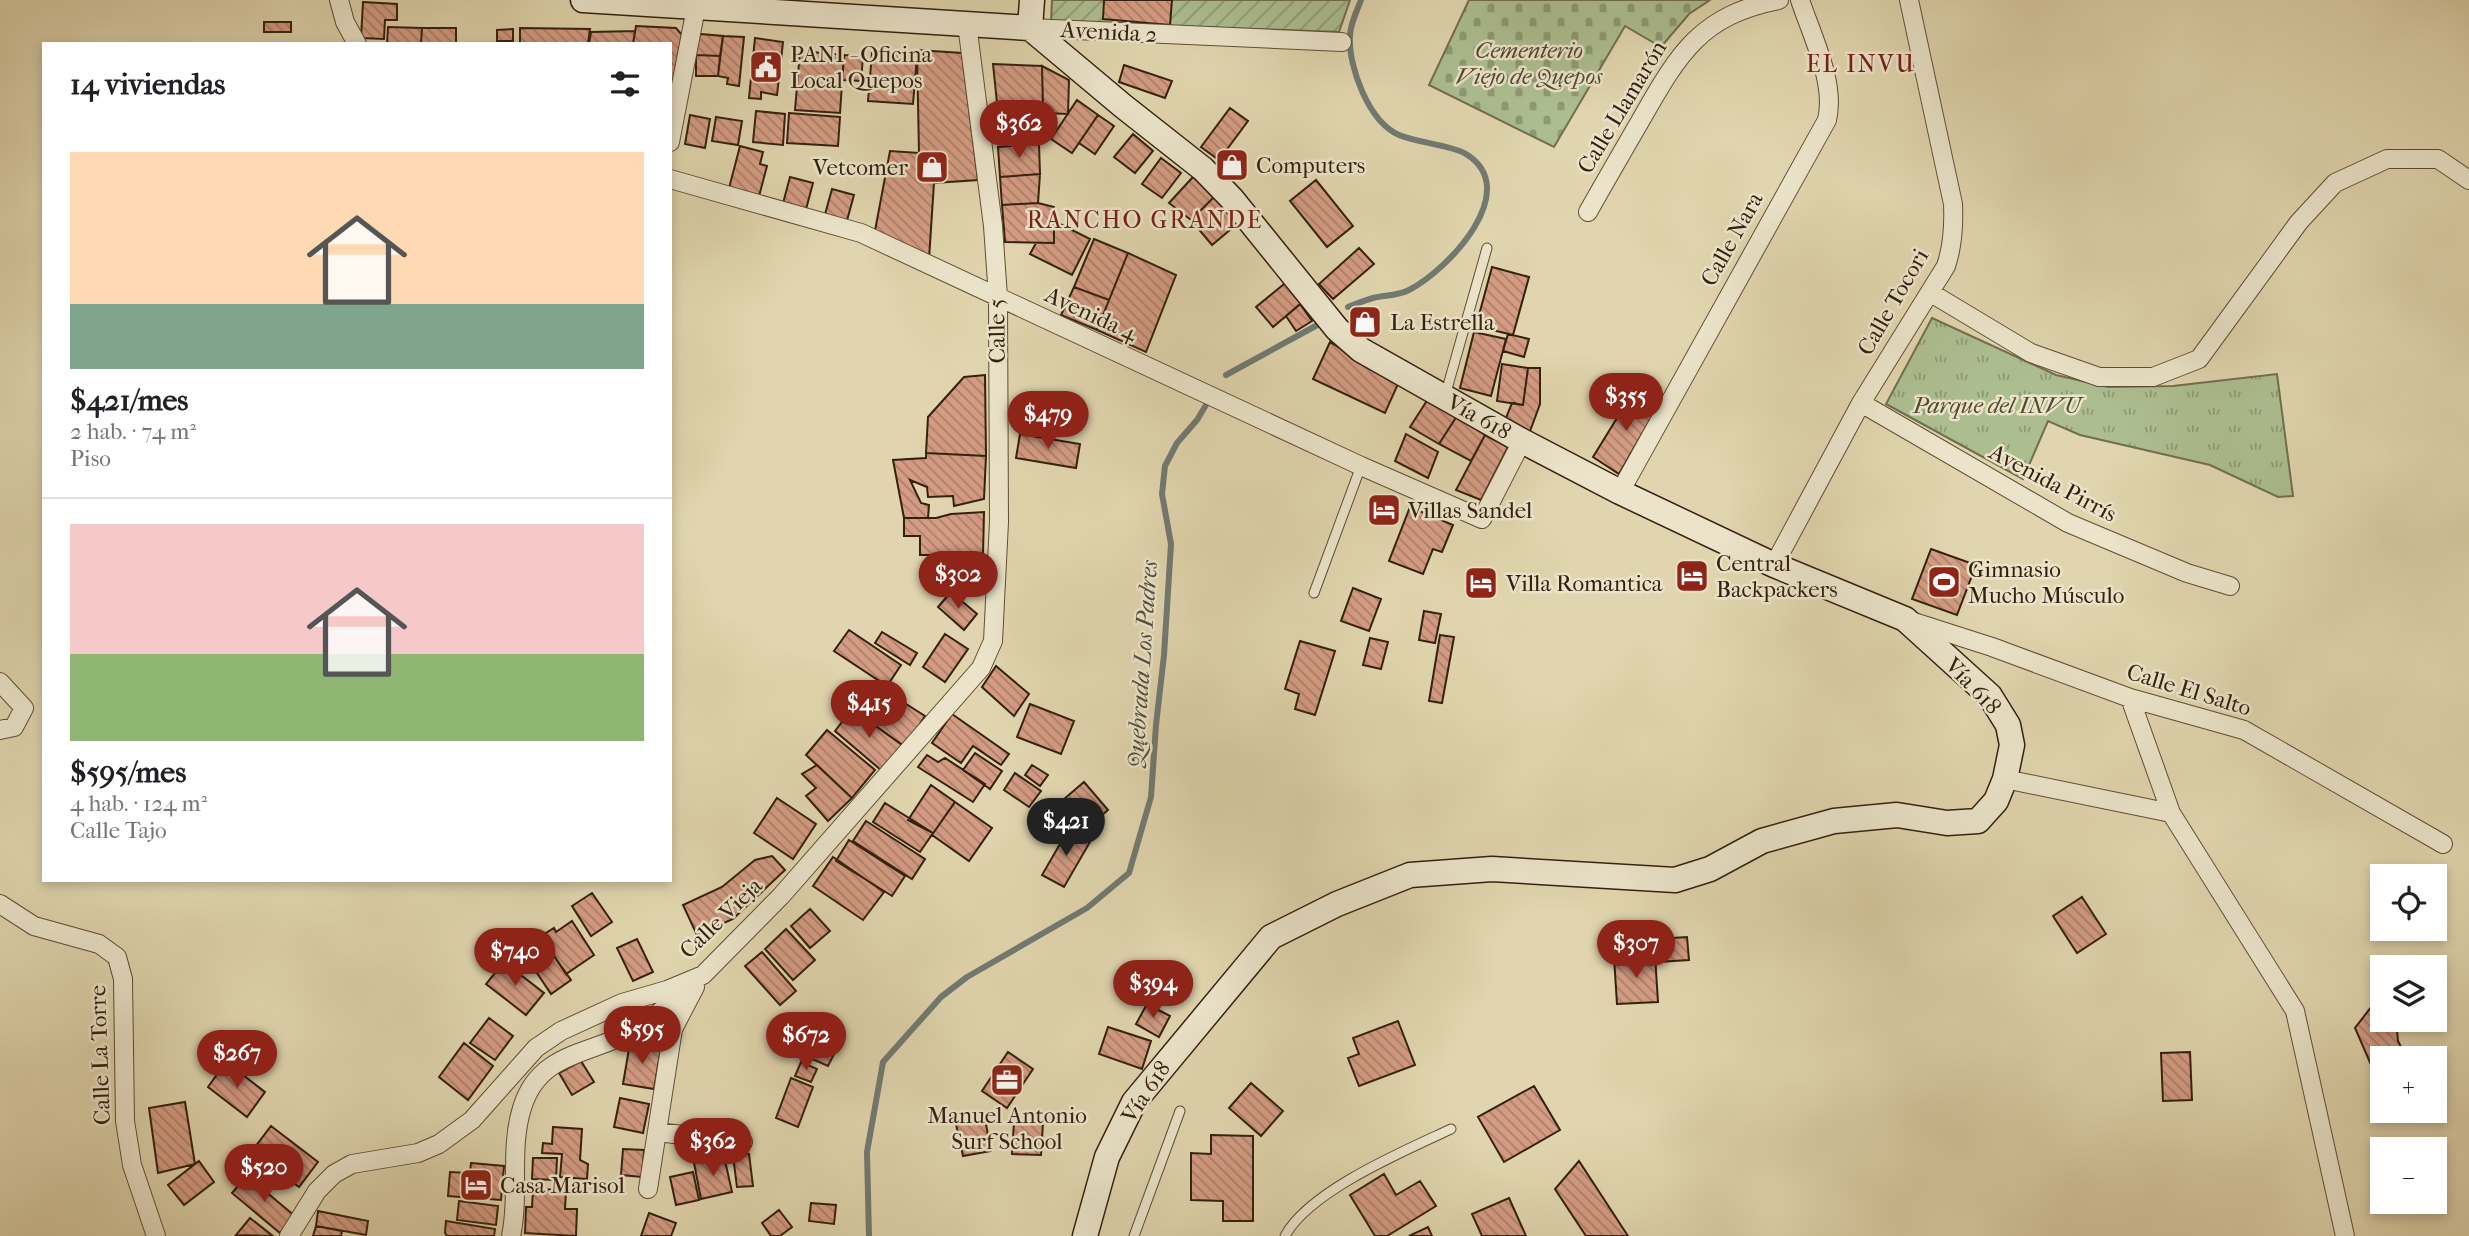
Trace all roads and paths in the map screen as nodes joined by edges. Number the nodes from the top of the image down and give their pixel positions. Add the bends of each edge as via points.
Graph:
1 (339, 0) edge
2 (583, 0) edge
3 (1032, 0) edge
4 (1779, 0) edge
5 (1800, 0) edge
6 (1909, 0) edge
7 (696, 8) junction
8 (967, 24) junction
9 (1030, 28) junction
10 (356, 42) edge
11 (1342, 42) dead end
12 (672, 132) edge
13 (672, 180) edge
14 (2469, 180) edge
15 (1588, 212) dead end
16 (1487, 248) dead end
17 (1931, 293) junction
18 (998, 298) junction
19 (1445, 398) junction
20 (1861, 403) junction
21 (1522, 440) junction
22 (1361, 466) junction
23 (1620, 492) junction
24 (1774, 565) junction
25 (2230, 586) dead end
26 (1314, 593) dead end
27 (1905, 619) junction
28 (993, 640) joint
29 (0, 682) edge
30 (2130, 698) junction
31 (0, 730) edge
32 (2005, 779) junction
33 (2171, 813) junction
34 (2442, 844) dead end
35 (0, 904) edge
36 (703, 975) junction
37 (1180, 1111) dead end
38 (1451, 1129) dead end
39 (657, 1132) junction
40 (743, 1142) dead end
41 (648, 1189) dead end
42 (156, 1236) edge
43 (289, 1236) edge
44 (511, 1236) edge
45 (1084, 1236) edge
46 (1135, 1236) edge
47 (1285, 1236) edge
48 (2344, 1236) edge

1 - 10 street
2 - 7 street, Avenida 2
3 - 9 street
4 - 15 street, Calle Llamarón via 1753,5 1718,21 1692,41 1672,65
5 - 23 street, Calle Nara via 1829,88 1826,120
6 - 17 street, Calle Tocori via 1954,229 1946,266
7 - 8 street, Avenida 2
7 - 12 street
8 - 9 street, Avenida 2
8 - 18 street, Calle 5
9 - 11 street, Avenida 2
9 - 19 street, Vía 618 via 1203,169 1233,199 1337,329 1361,350
13 - 18 street, Avenida 4 via 861,233
14 - 17 street via 2438,159 2387,159 2335,183 2300,222 2199,359 2153,377 2099,377 2031,353
16 - 19 lane
17 - 20 street, Calle Tocori
18 - 22 street, Avenida 4
18 - 28 street, Calle 5 via 999,522
19 - 21 street, Vía 618
20 - 24 street, Calle Tocori
20 - 25 street, Avenida Pirrís via 2068,523
21 - 22 street, Avenida 4 via 1482,519
21 - 23 street, Vía 618
22 - 26 lane
23 - 24 street, Vía 618
24 - 27 street, Vía 618
27 - 30 street, Calle El Salto
27 - 32 street, Vía 618 via 1990,696 2008,725 2012,745
28 - 36 street, Calle Vieja via 981,668 901,761
29 - 31 street via 24,708 14,727
30 - 33 street
30 - 34 street, Calle El Salto via 2244,730
32 - 33 street
32 - 45 street, Vía 618 via 1996,802 1978,821 1947,823 1897,815 1834,821 1762,841 1710,869 1675,880 1492,869 1410,874 1337,904 1271,937 1134,1102 1107,1157
33 - 48 street via 2294,1011
35 - 42 street, Calle La Torre via 34,926 99,944 117,957 123,979 125,1121 132,1165
36 - 39 street via 673,1028
36 - 43 street, Calle Vieja via 622,1003 561,1031 536,1048 472,1120 439,1144 418,1153 352,1164 334,1174 317,1191
36 - 44 street via 639,1028 555,1064 532,1083 521,1110
37 - 46 lane
38 - 47 lane via 1357,1174 1292,1223
39 - 40 street
39 - 41 street

